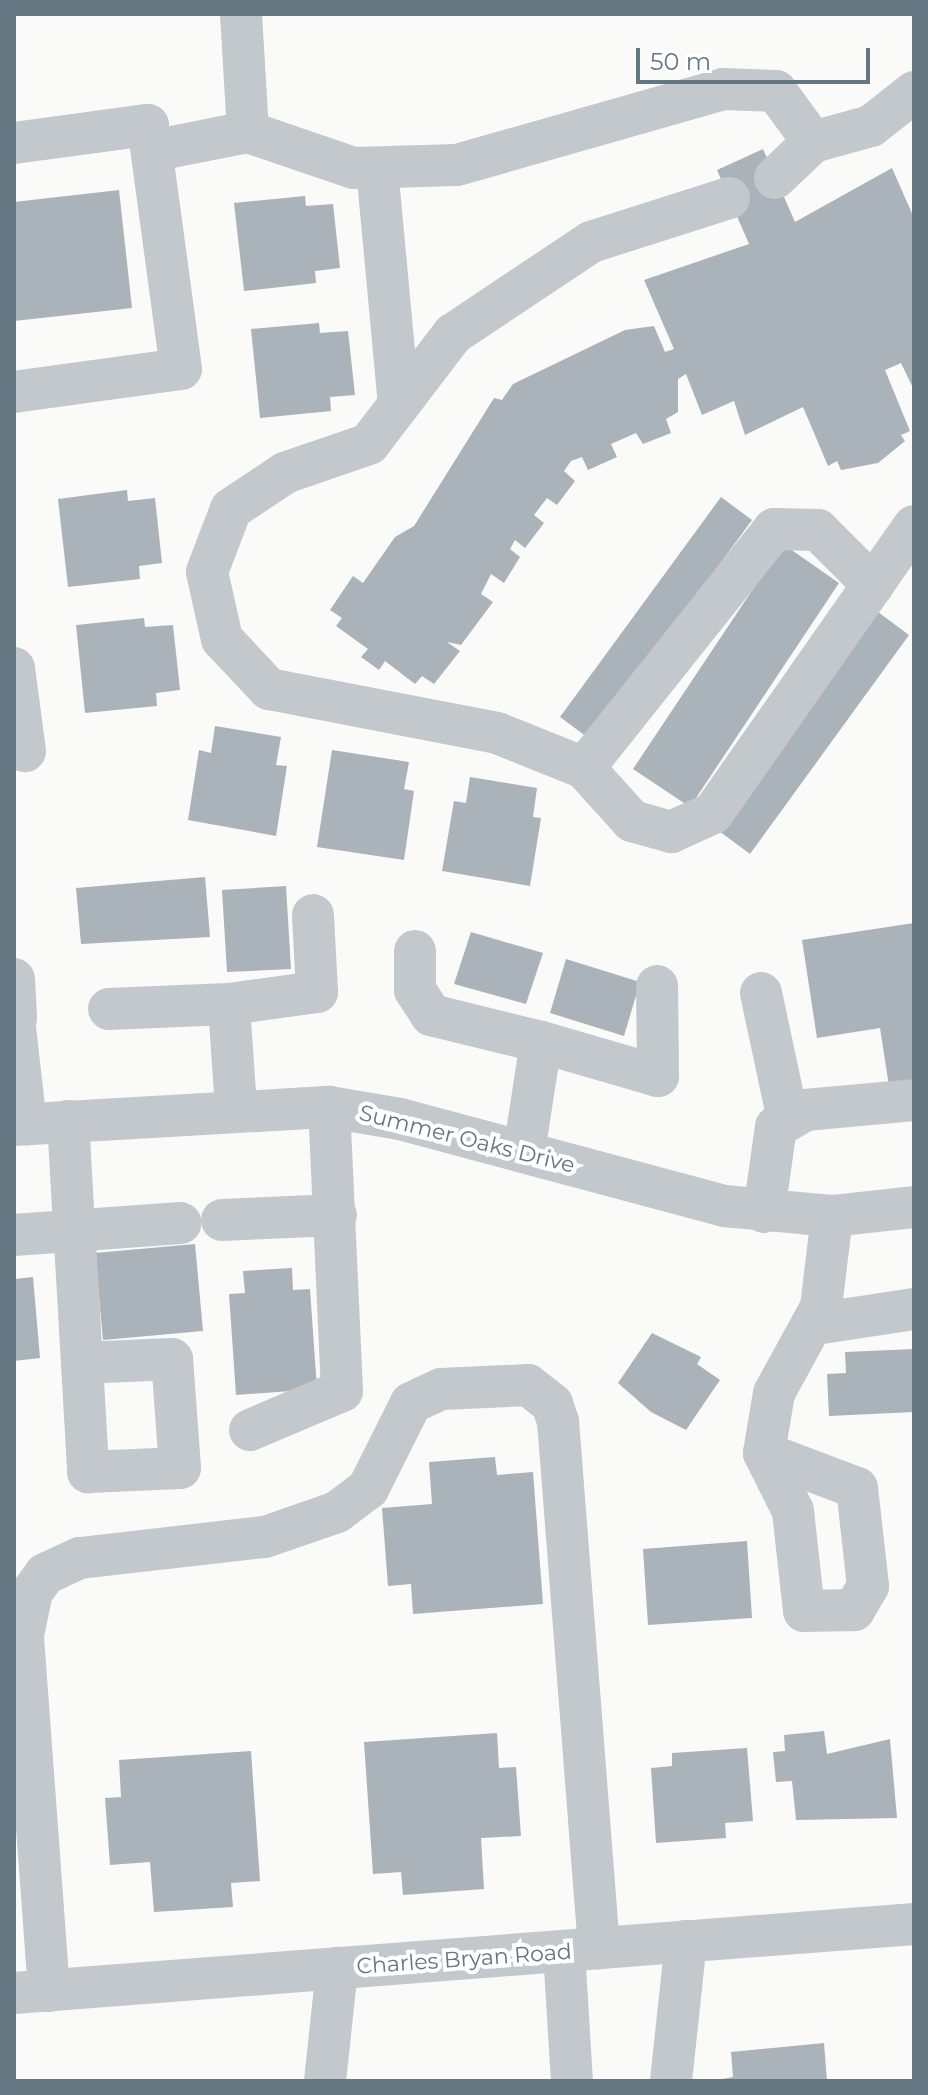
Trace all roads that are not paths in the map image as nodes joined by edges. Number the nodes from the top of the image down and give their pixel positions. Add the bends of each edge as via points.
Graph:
1 (241, 14) edge
2 (914, 92) edge
3 (248, 132) junction
4 (813, 142) junction
5 (14, 143) edge
6 (152, 151) junction
7 (377, 168) junction
8 (775, 178) dead end
9 (729, 198) dead end
10 (14, 392) edge
11 (399, 405) junction
12 (914, 526) edge
13 (873, 585) junction
14 (14, 668) edge
15 (25, 751) dead end
16 (584, 768) junction
17 (313, 915) dead end
18 (415, 951) dead end
19 (657, 986) dead end
20 (761, 993) dead end
21 (229, 1004) junction
22 (15, 1005) edge
23 (109, 1009) dead end
24 (541, 1042) junction
25 (914, 1100) edge
26 (329, 1107) junction
27 (236, 1108) junction
28 (788, 1120) junction
29 (68, 1121) junction
30 (20, 1124) edge
31 (524, 1152) junction
32 (914, 1207) edge
33 (764, 1212) junction
34 (336, 1215) junction
35 (832, 1216) junction
36 (222, 1220) dead end
37 (181, 1223) dead end
38 (75, 1230) junction
39 (14, 1235) edge
40 (914, 1309) edge
41 (815, 1324) junction
42 (82, 1363) dead end
43 (250, 1430) dead end
44 (764, 1453) dead end
45 (914, 1924) edge
46 (686, 1941) junction
47 (582, 1949) junction
48 (337, 1968) junction
49 (32, 1992) edge
50 (325, 2081) edge
51 (572, 2081) edge
52 (671, 2081) edge

1 - 3 street
2 - 4 street via 871,126
3 - 6 street
3 - 7 street via 354,168
4 - 7 street via 776,91 723,89 457,165
4 - 8 street
5 - 6 street via 148,125
6 - 10 street via 181,369
7 - 11 street
9 - 11 street via 591,242 453,334
11 - 16 street via 369,444 285,473 231,509 207,572 222,639 269,689 497,733
12 - 13 street
13 - 16 street via 818,530 774,529
13 - 16 street via 713,813 671,832 632,821
14 - 15 street
17 - 21 street via 317,992
18 - 24 street via 415,990 431,1015
19 - 24 street via 658,1076
20 - 28 street
21 - 23 street
21 - 27 street
22 - 30 street
24 - 31 street
25 - 28 street via 805,1110
26 - 27 street, Summer Oaks Drive
26 - 31 street, Summer Oaks Drive
26 - 34 street
27 - 29 street, Summer Oaks Drive
28 - 33 street via 776,1127
29 - 30 street, Summer Oaks Drive
29 - 38 street
31 - 33 street, Summer Oaks Drive
32 - 35 street, Summer Oaks Drive
33 - 35 street, Summer Oaks Drive
34 - 36 street
34 - 43 street via 342,1391
35 - 41 street via 827,1286
37 - 38 street
38 - 39 street
38 - 42 street
40 - 41 street
41 - 44 street via 774,1393
45 - 46 street, Charles Bryan Road
46 - 47 street, Charles Bryan Road
46 - 52 street
47 - 48 street, Charles Bryan Road
47 - 49 street via 558,1421 552,1404 528,1385 441,1389 411,1403 368,1489 337,1512 265,1537 80,1558 45,1574 32,1592 23,1635
47 - 51 street
48 - 49 street, Charles Bryan Road
48 - 50 street

